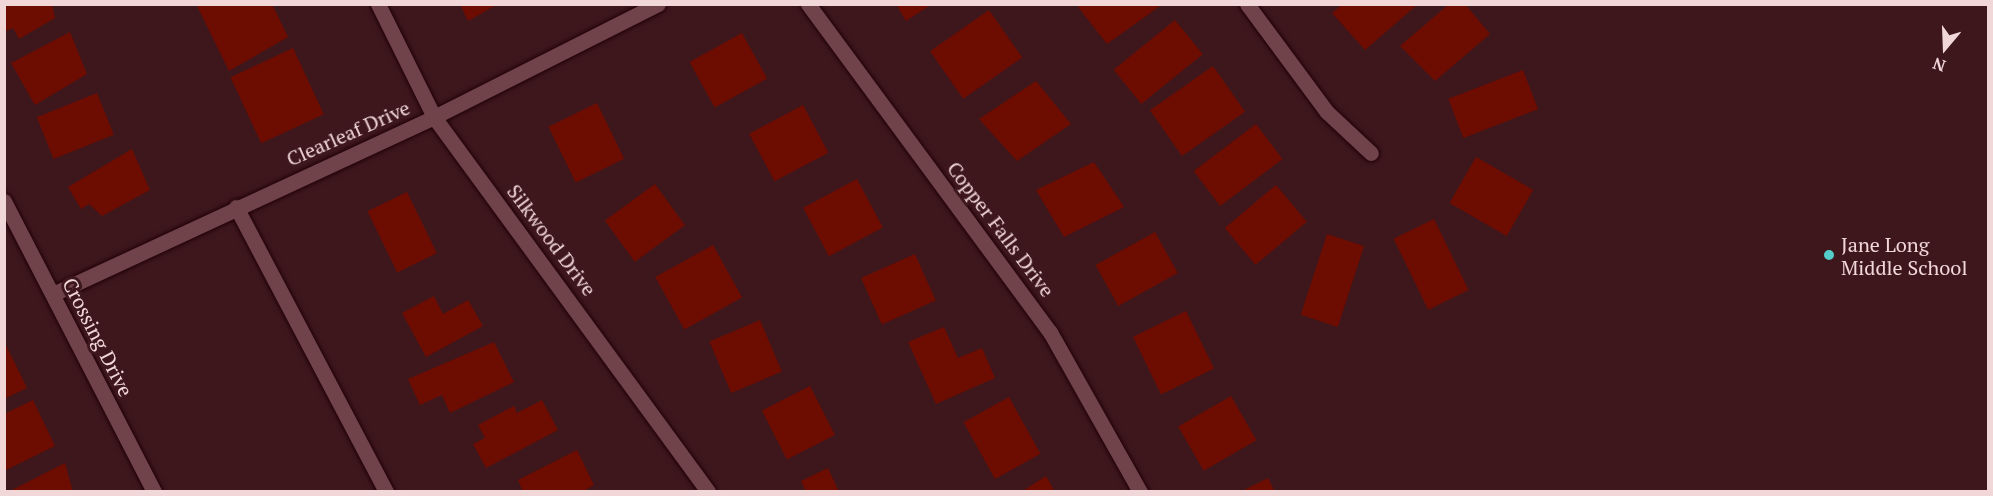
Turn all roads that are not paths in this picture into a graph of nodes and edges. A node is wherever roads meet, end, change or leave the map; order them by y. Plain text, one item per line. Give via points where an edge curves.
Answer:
1 (378, 4) edge
2 (658, 4) edge
3 (808, 4) edge
4 (1247, 4) edge
5 (435, 117) junction
6 (1371, 153) dead end
7 (4, 201) edge
8 (236, 207) junction
9 (52, 294) junction
10 (154, 492) edge
11 (386, 492) edge
12 (708, 492) edge
13 (1140, 492) edge

1 - 5 street, Silkwood Drive
2 - 5 street, Clearleaf Drive
3 - 13 street, Copper Falls Drive via 1050,332
4 - 6 street via 1327,112
5 - 8 street, Clearleaf Drive
5 - 12 street, Silkwood Drive
7 - 9 street, Crossing Drive
8 - 9 street, Clearleaf Drive
8 - 11 street
9 - 10 street, Crossing Drive

